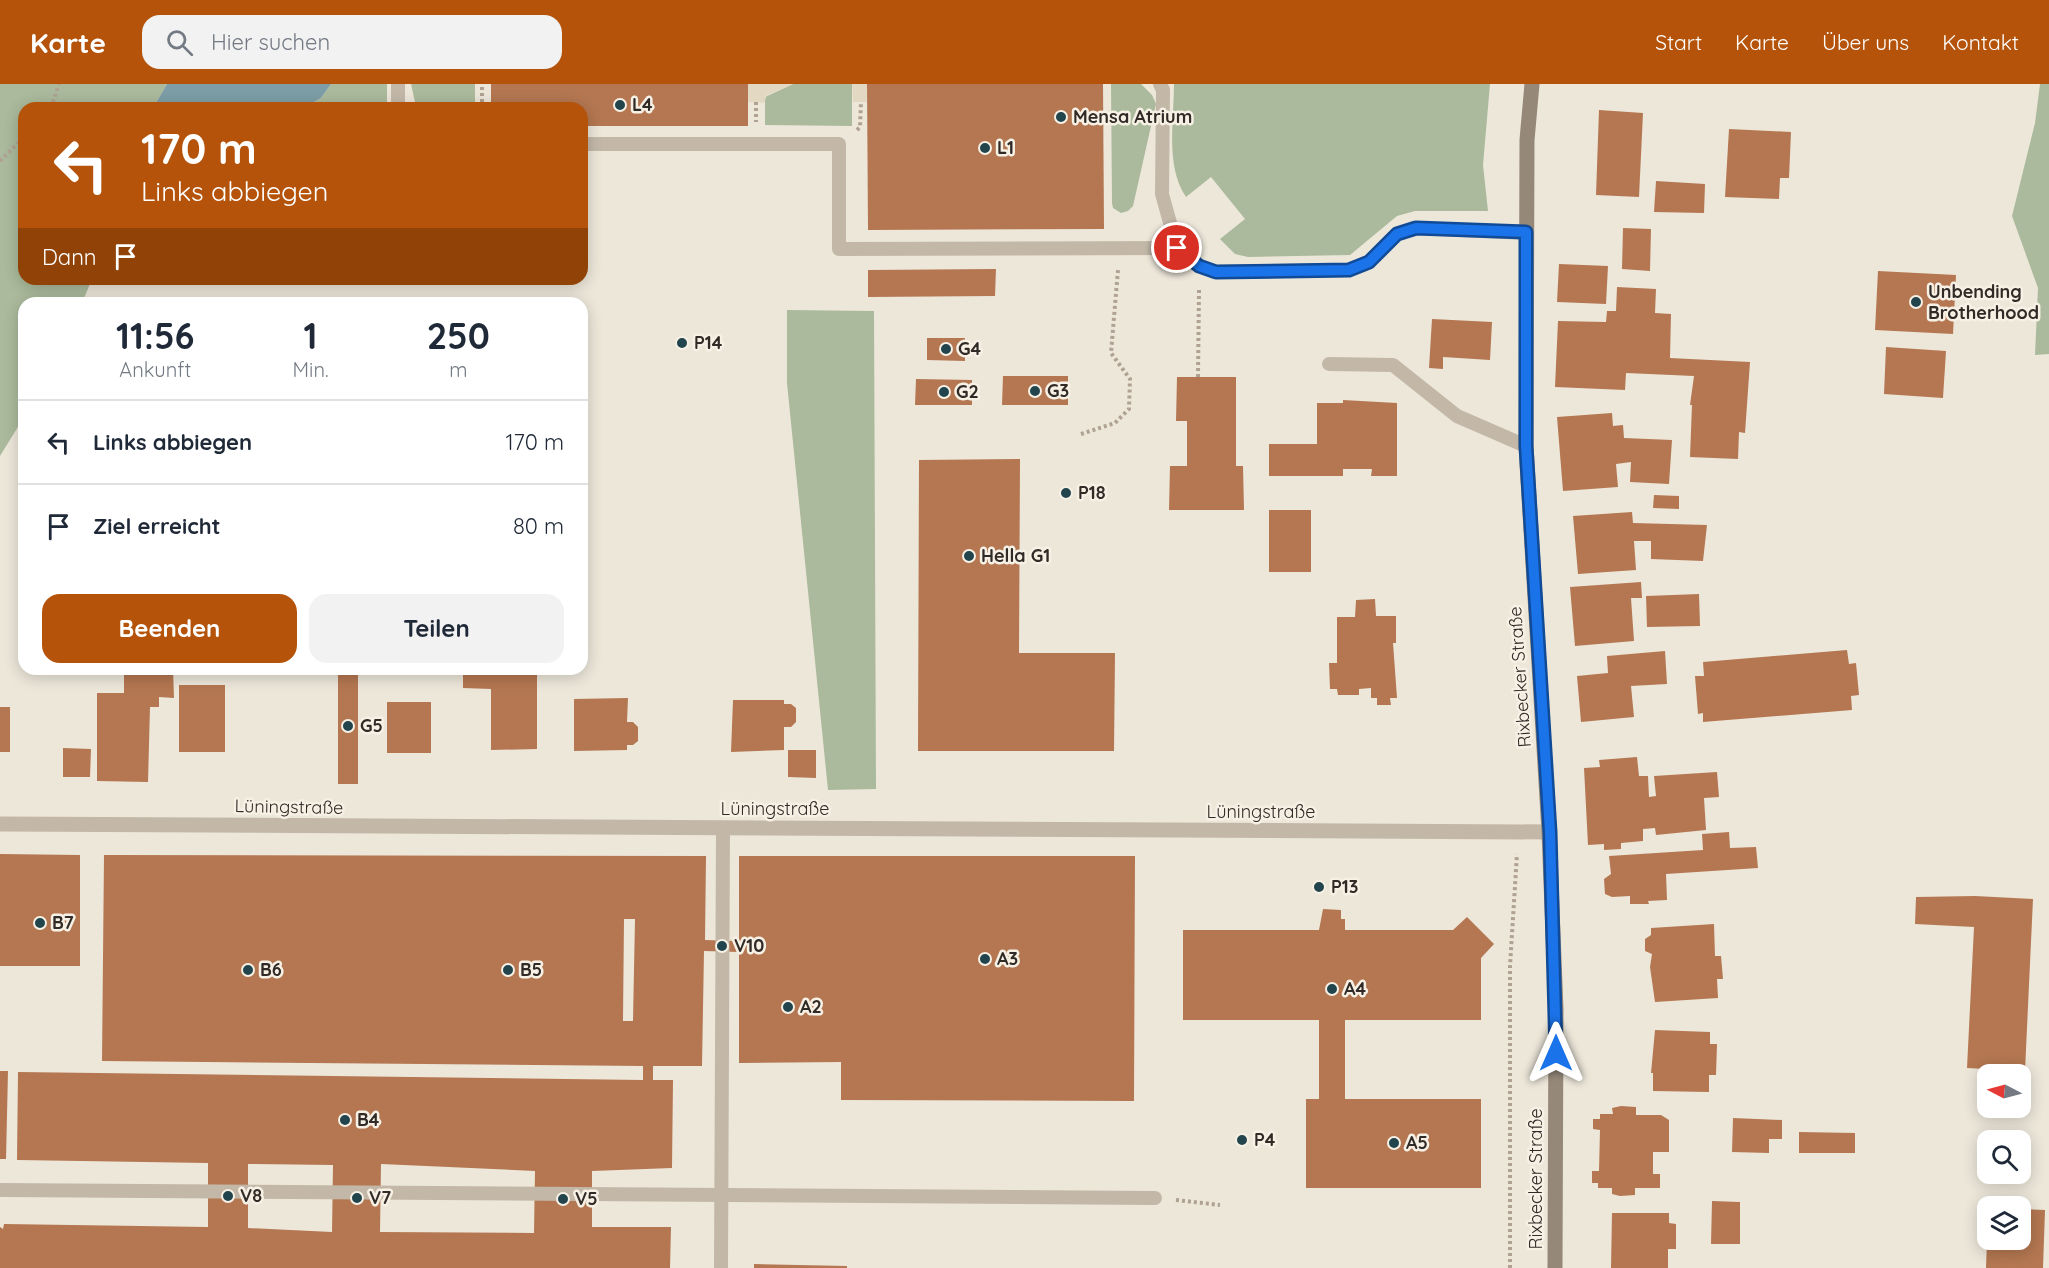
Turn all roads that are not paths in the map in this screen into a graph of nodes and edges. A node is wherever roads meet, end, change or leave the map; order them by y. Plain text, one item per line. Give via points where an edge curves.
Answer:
1 (398, 84) edge
2 (1160, 84) edge
3 (1532, 84) edge
4 (398, 102) edge
5 (588, 144) edge
6 (1526, 232) junction
7 (1177, 248) junction
8 (1329, 364) dead end
9 (1526, 446) junction
10 (0, 824) edge
11 (723, 828) junction
12 (1550, 832) junction
13 (0, 1190) edge
14 (722, 1196) junction
15 (1155, 1198) dead end
16 (721, 1268) edge
17 (1555, 1268) edge

1 - 4 lane
2 - 7 lane via 1162,194
3 - 6 street, Rixbecker Straße
5 - 7 lane via 839,144 839,249
6 - 7 lane via 1416,228 1397,234 1369,262 1349,270 1216,272 1199,266
6 - 9 street, Rixbecker Straße
8 - 9 lane via 1393,365 1457,416
9 - 12 street, Rixbecker Straße
10 - 11 street, Lüningstraße
11 - 12 street, Lüningstraße
11 - 14 lane
12 - 17 street, Rixbecker Straße via 1556,1009
13 - 14 lane
14 - 15 lane
14 - 16 lane

